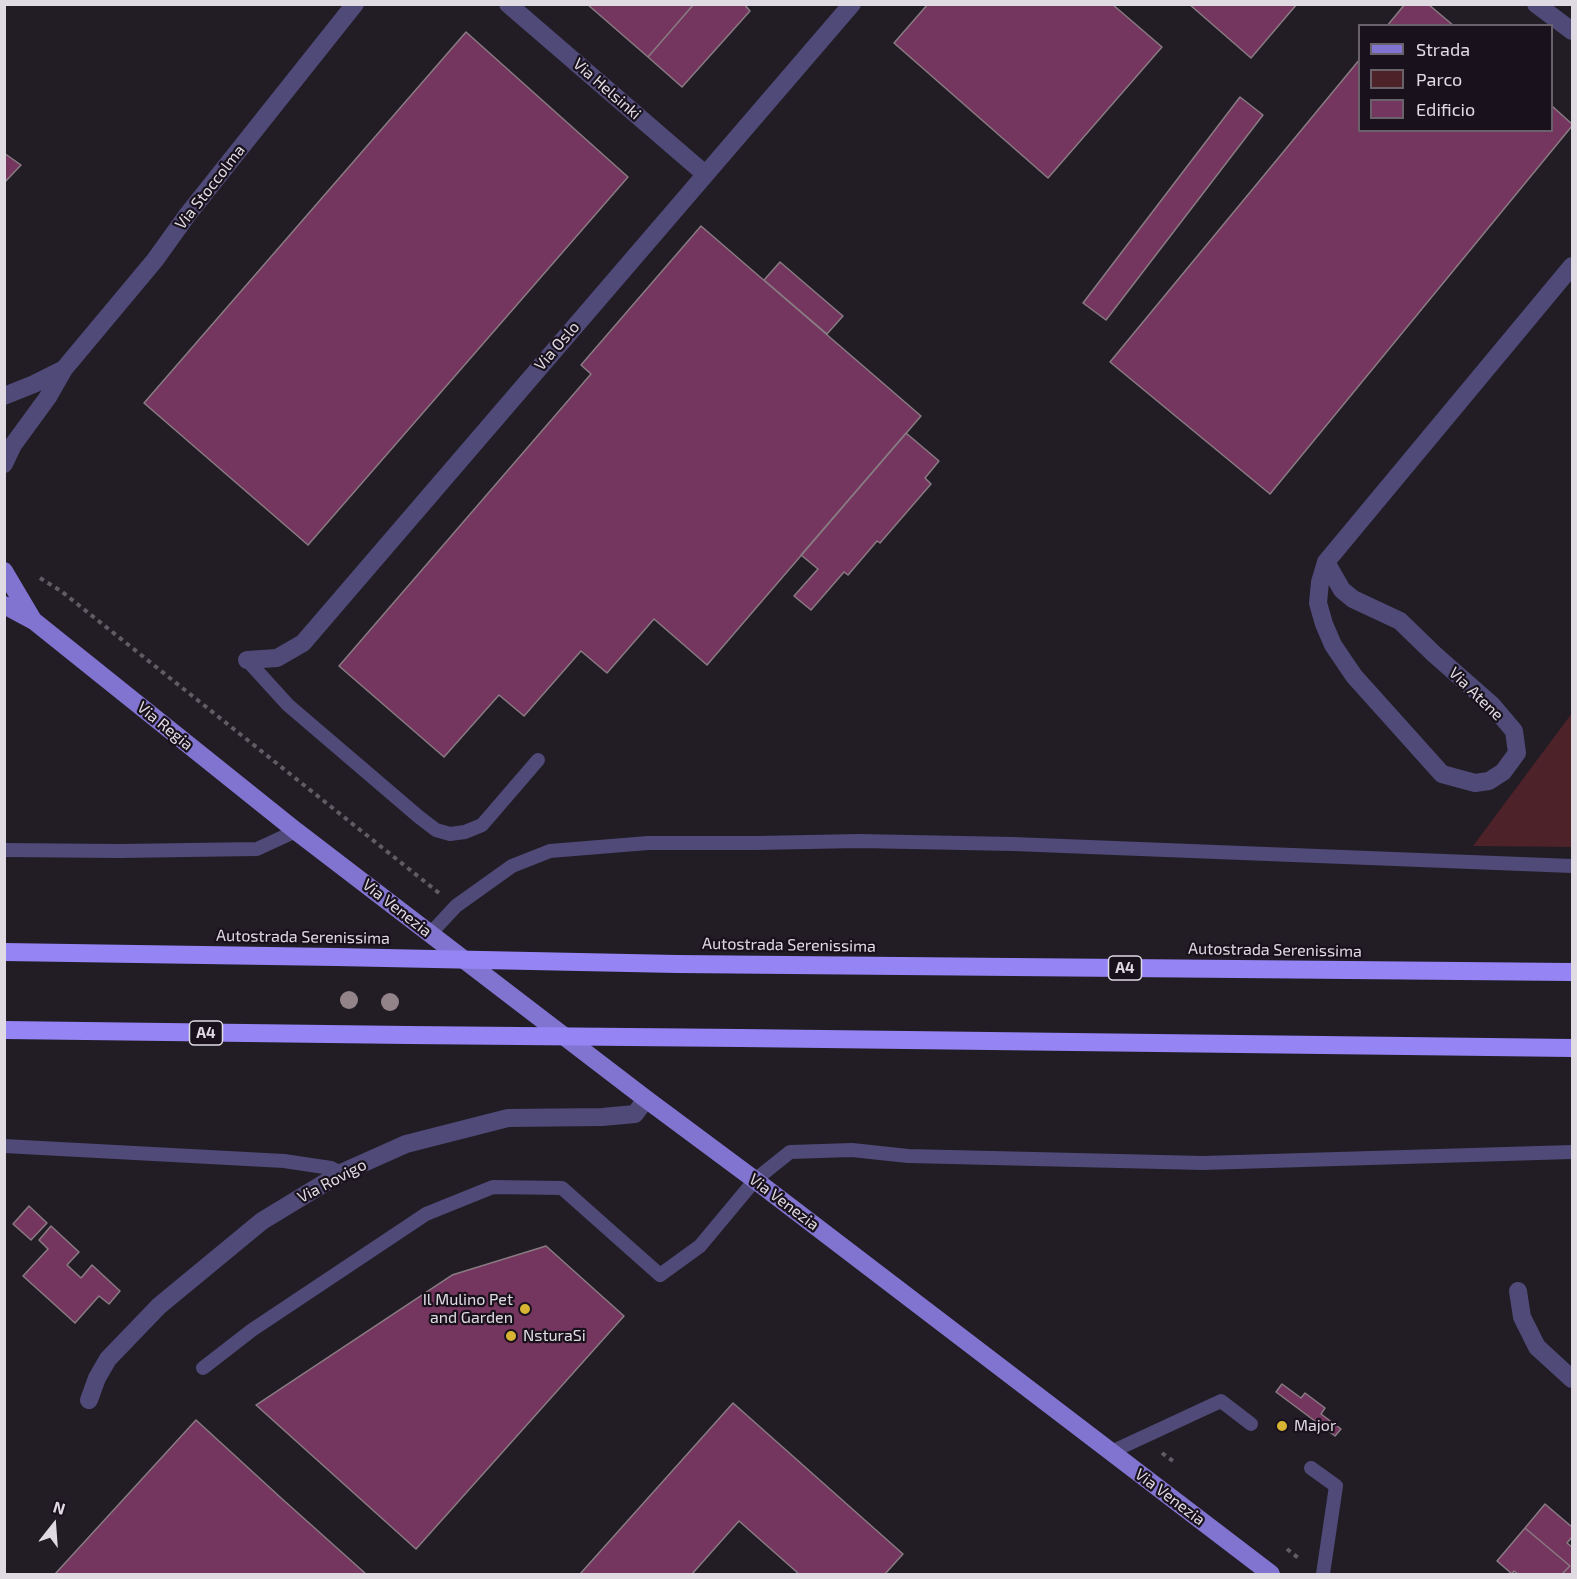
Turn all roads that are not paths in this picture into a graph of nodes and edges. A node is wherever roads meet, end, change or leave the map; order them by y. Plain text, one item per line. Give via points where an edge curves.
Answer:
1 (355, 4) edge
2 (508, 4) edge
3 (852, 4) edge
4 (1536, 4) edge
5 (1572, 31) edge
6 (705, 174) junction
7 (1572, 267) edge
8 (64, 369) junction
9 (4, 396) edge
10 (4, 464) edge
11 (1326, 562) junction
12 (4, 571) edge
13 (4, 605) edge
14 (34, 621) junction
15 (247, 660) joint
16 (538, 760) dead end
17 (296, 831) junction
18 (4, 849) edge
19 (1572, 866) edge
20 (430, 934) junction
21 (4, 952) edge
22 (1572, 972) edge
23 (4, 1030) edge
24 (1572, 1048) edge
25 (646, 1099) junction
26 (4, 1146) edge
27 (1572, 1152) edge
28 (341, 1173) junction
29 (755, 1180) junction
30 (1518, 1291) dead end
31 (203, 1368) dead end
32 (1572, 1379) edge
33 (89, 1400) dead end
34 (1251, 1424) dead end
35 (1111, 1452) junction
36 (1311, 1468) dead end
37 (1271, 1575) edge
38 (1323, 1575) edge

1 - 8 street, Via Stoccolma via 155,260
2 - 6 street, Via Helsinki
3 - 6 street, Via Oslo
4 - 5 street
6 - 15 street, Via Oslo via 303,643 277,658
7 - 11 street, Via Atene
8 - 9 street, Via Stoccolma
8 - 10 street, Via Stoccolma
11 - 11 street, Via Atene via 1318,603 1333,645 1354,676 1442,774 1475,783 1489,781 1503,772 1517,753 1514,731 1492,705 1400,621 1342,590
12 - 14 main road, Via Regia
13 - 14 main road, Via Regia
14 - 17 main road, Via Regia
15 - 16 lane via 296,713 436,830 450,834 482,825
17 - 18 lane via 257,849
17 - 20 main road, Via Venezia
19 - 20 lane via 1013,844 648,843 550,851 512,866 456,906
20 - 25 main road, Via Venezia
21 - 22 highway, Autostrada Serenissima / A4, bridge via 677,964
23 - 24 highway, A4, bridge
25 - 28 street, Via Rovigo via 635,1114 507,1118 406,1144
25 - 29 main road, Via Venezia
26 - 28 lane via 284,1161
27 - 29 lane via 1203,1163 908,1156 852,1150 790,1152
28 - 33 street, Via Rovigo via 262,1221 159,1306 108,1359
29 - 31 lane via 700,1246 660,1275 562,1188 493,1187 426,1214 252,1330
29 - 35 main road, Via Venezia
30 - 32 street via 1522,1317 1537,1347
34 - 35 lane via 1221,1401
35 - 37 main road, Via Venezia
36 - 38 lane via 1336,1486

